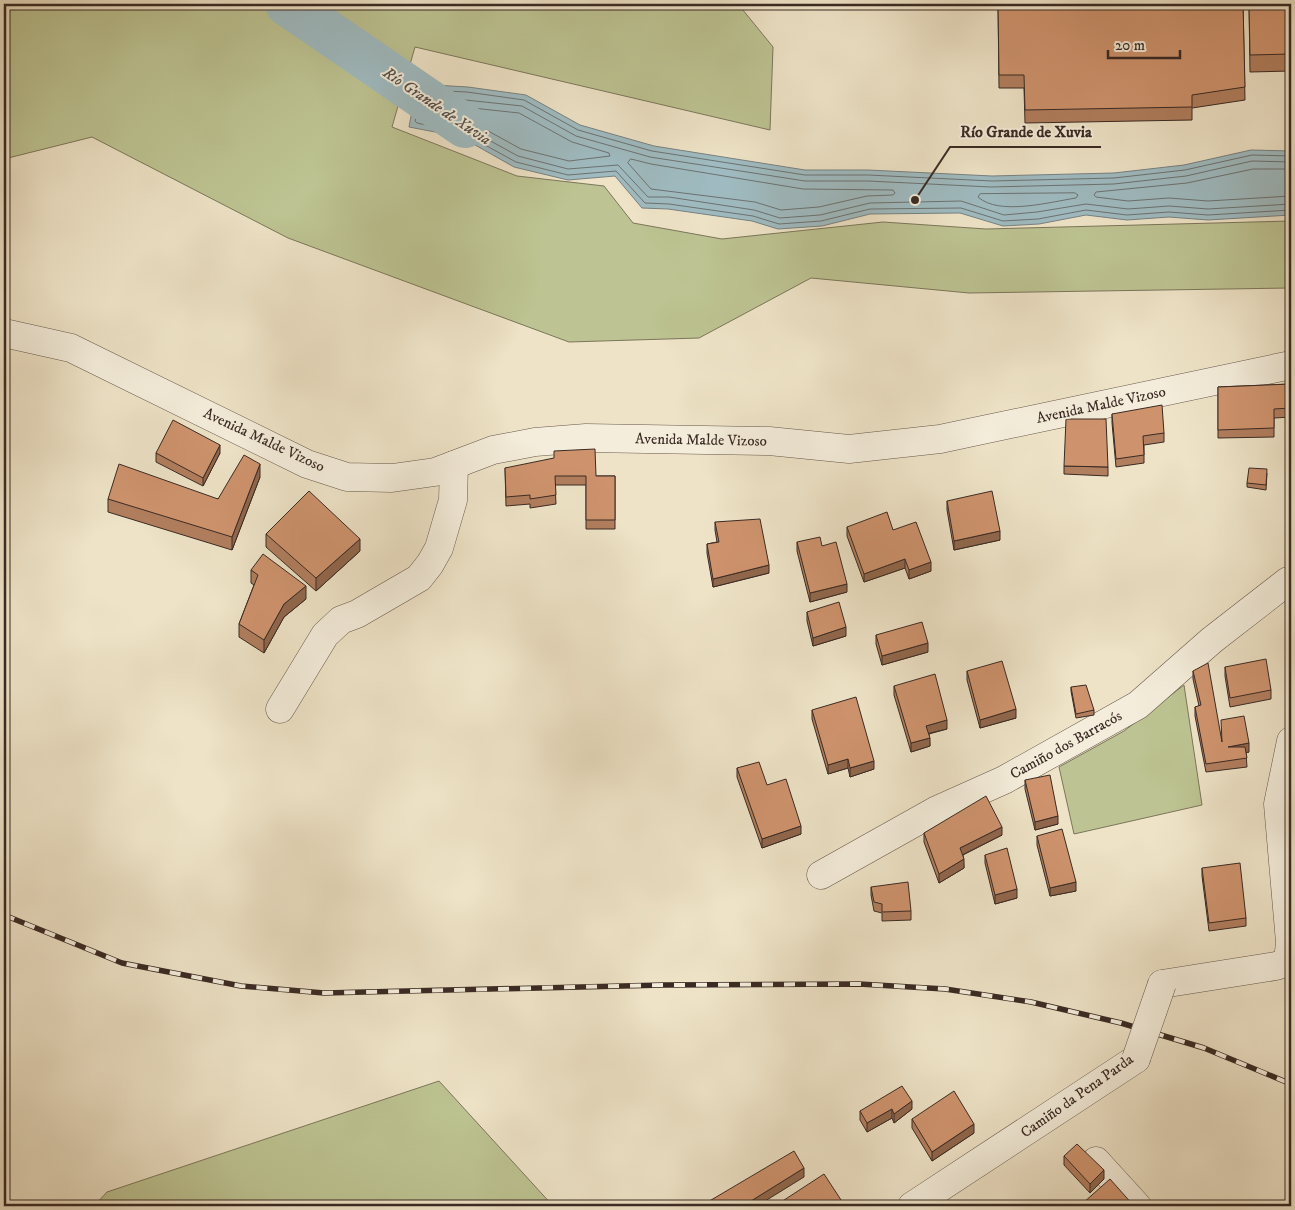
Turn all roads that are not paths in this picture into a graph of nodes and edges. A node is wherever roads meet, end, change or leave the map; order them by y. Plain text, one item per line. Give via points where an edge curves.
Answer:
1 (4, 333) edge
2 (1291, 364) edge
3 (454, 464) junction
4 (1290, 584) edge
5 (280, 709) dead end
6 (1291, 741) edge
7 (821, 875) dead end
8 (1096, 1161) edge
9 (912, 1206) edge
10 (1137, 1206) edge

1 - 3 street, Avenida Malde Vizoso via 71,348 307,464 347,477 392,478 435,472
2 - 3 street, Avenida Malde Vizoso via 940,439 849,449 769,441 586,438 534,442 493,450
3 - 5 street via 453,500 430,564 419,578 341,620 325,635
4 - 7 street, Camiño dos Barracós via 1212,640 1138,705 1004,780 937,810
6 - 9 street, Camiño da Pena Parda, bridge via 1278,804 1290,942 1288,962 1162,984 1136,1059
8 - 10 street

